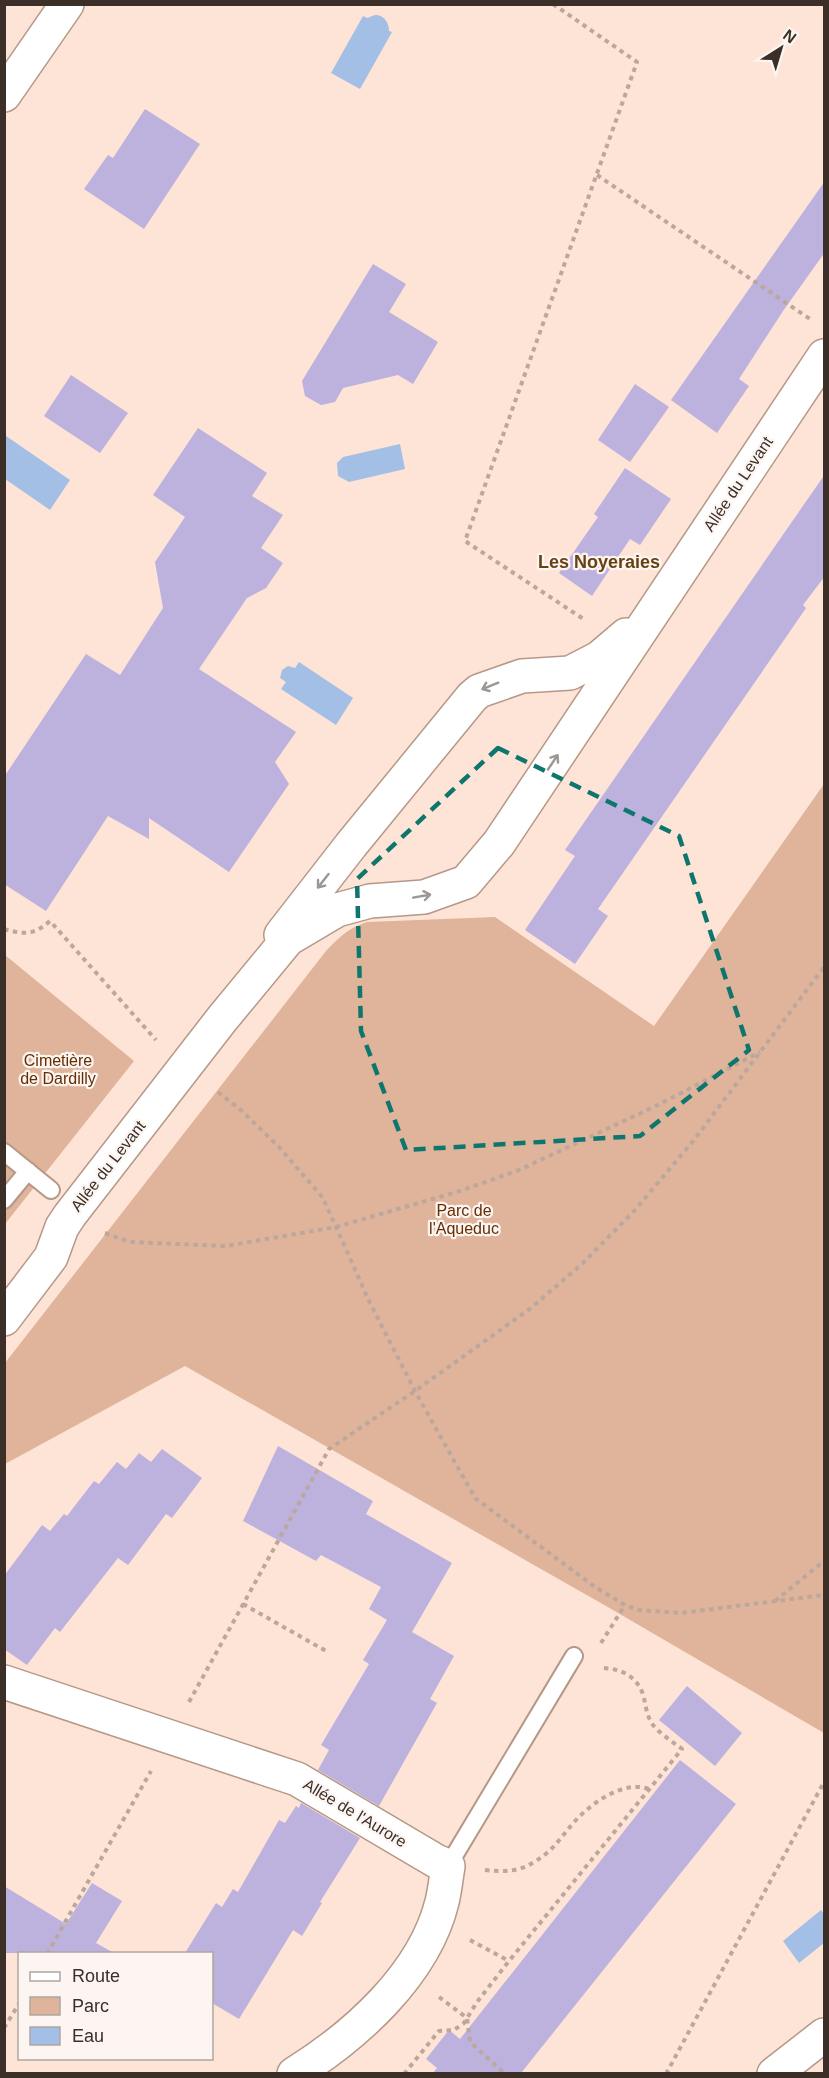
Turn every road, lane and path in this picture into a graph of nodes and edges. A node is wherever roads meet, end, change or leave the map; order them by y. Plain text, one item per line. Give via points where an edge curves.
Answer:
1 (67, 4) edge
2 (553, 4) edge
3 (4, 94) edge
4 (597, 175) junction
5 (802, 313) dead end
6 (825, 356) edge
7 (652, 612) junction
8 (592, 624) dead end
9 (540, 673) junction
10 (572, 732) junction
11 (351, 845) junction
12 (370, 901) junction
13 (4, 929) edge
14 (825, 967) edge
15 (222, 1019) junction
16 (159, 1042) dead end
17 (763, 1050) junction
18 (218, 1092) dead end
19 (4, 1152) edge
20 (28, 1171) junction
21 (51, 1190) dead end
22 (4, 1200) edge
23 (336, 1227) junction
24 (104, 1233) dead end
25 (4, 1319) edge
26 (415, 1391) junction
27 (825, 1562) edge
28 (825, 1595) edge
29 (775, 1601) junction
30 (243, 1604) junction
31 (625, 1605) junction
32 (326, 1651) dead end
33 (574, 1656) junction
34 (4, 1682) edge
35 (169, 1738) junction
36 (825, 1782) edge
37 (649, 1789) junction
38 (448, 1866) junction
39 (465, 1937) dead end
40 (48, 1952) edge
41 (509, 1961) junction
42 (432, 1991) dead end
43 (18, 2005) edge
44 (467, 2018) junction
45 (4, 2028) edge
46 (825, 2035) edge
47 (294, 2073) edge
48 (404, 2073) edge
49 (505, 2073) edge
50 (666, 2073) edge
51 (774, 2073) edge

1 - 3 street
2 - 4 path via 637,62
4 - 5 path
4 - 8 path via 465,541
6 - 7 street, Allée du Levant
7 - 9 street, Allée du Levant via 599,658 570,673
7 - 10 street, Allée du Levant
9 - 10 street via 561,697
9 -> 11 street, Allée du Levant via 508,679 471,697
12 -> 10 street, Allée du Levant via 424,897 466,882 499,843
11 - 12 street via 349,861 353,873
11 -> 15 street, Allée du Levant
12 - 15 street, Allée du Levant via 337,910 288,939
13 - 16 path via 20,934 38,931 50,921
14 - 17 path
15 - 25 street, Allée du Levant via 70,1215 51,1257
17 - 23 path via 658,1105 519,1170
17 - 26 path via 636,1210 583,1263 531,1308
18 - 23 path via 302,1172 322,1198
19 - 20 lane
20 - 21 lane
20 - 22 lane
23 - 24 path via 226,1246 130,1242
23 - 26 path
26 - 30 path via 329,1449
26 - 31 path via 475,1498
27 - 29 path
28 - 29 path
29 - 31 path via 681,1613 638,1610
30 - 32 path
30 - 35 path
31 - 33 path via 594,1653
33 - 37 path via 594,1668 625,1672 636,1681 653,1725 682,1749
33 - 38 lane
34 - 35 street, Allée de l'Aurore
35 - 38 street, Allée de l'Aurore via 297,1779
35 - 40 path
36 - 50 path
37 - 38 path via 642,1786 612,1793 576,1820 551,1850 517,1870
37 - 41 path
38 - 47 street via 435,1923 401,1981 366,2020
39 - 41 path
41 - 44 path
42 - 44 path
43 - 45 path
44 - 48 path via 454,2030 440,2031
44 - 49 path via 470,2042
46 - 51 street

